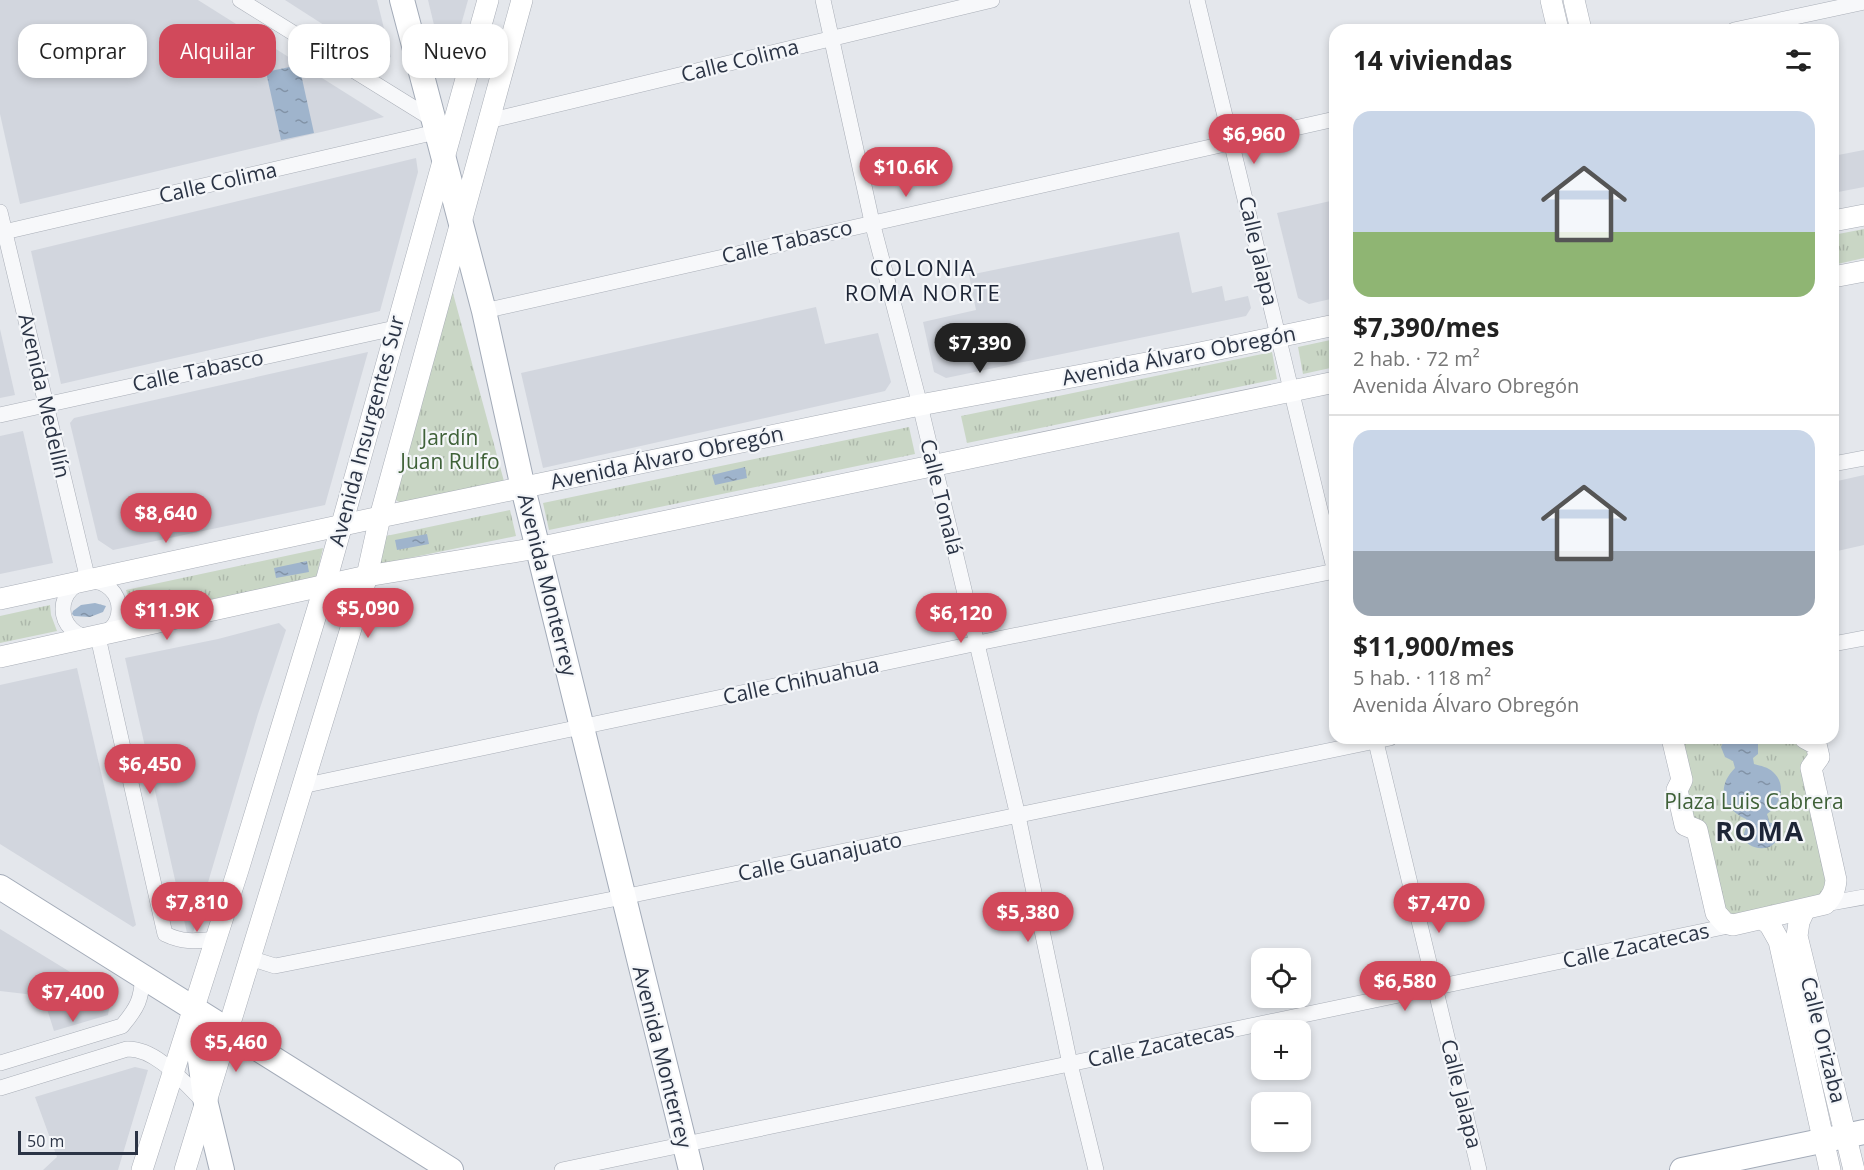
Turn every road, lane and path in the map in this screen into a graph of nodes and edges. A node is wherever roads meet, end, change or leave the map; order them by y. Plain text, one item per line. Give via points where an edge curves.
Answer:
1 (240, 0) edge
2 (402, 0) edge
3 (488, 0) edge
4 (522, 0) edge
5 (823, 0) edge
6 (992, 0) edge
7 (1197, 0) edge
8 (1551, 0) edge
9 (1574, 0) edge
10 (1864, 2) edge
11 (1557, 24) edge
12 (1580, 24) edge
13 (1762, 24) edge
14 (832, 39) junction
15 (1329, 120) edge
16 (488, 122) junction
17 (434, 125) junction
18 (1232, 143) junction
19 (443, 160) junction
20 (0, 212) edge
21 (1864, 215) edge
22 (1839, 220) edge
23 (460, 221) junction
24 (872, 222) junction
25 (2, 232) edge
26 (1864, 271) edge
27 (1839, 276) edge
28 (484, 310) junction
29 (1329, 326) edge
30 (395, 328) junction
31 (1278, 337) junction
32 (1329, 383) edge
33 (1292, 391) junction
34 (46, 405) junction
35 (920, 405) junction
36 (0, 415) edge
37 (1864, 458) edge
38 (933, 464) junction
39 (1839, 464) edge
40 (523, 488) junction
41 (380, 517) junction
42 (340, 526) junction
43 (1329, 546) edge
44 (537, 548) junction
45 (1329, 572) edge
46 (367, 576) junction
47 (88, 580) junction
48 (325, 585) junction
49 (0, 599) edge
50 (98, 637) junction
51 (1864, 638) edge
52 (1839, 643) edge
53 (978, 644) junction
54 (0, 657) edge
55 (582, 726) junction
56 (1356, 744) edge
57 (1381, 744) edge
58 (1673, 744) edge
59 (1816, 744) edge
60 (303, 786) junction
61 (1018, 816) junction
62 (0, 886) edge
63 (623, 897) junction
64 (1864, 897) edge
65 (1824, 904) junction
66 (1804, 910) junction
67 (1762, 919) junction
68 (1733, 926) junction
69 (216, 939) junction
70 (250, 958) junction
71 (143, 976) junction
72 (1435, 989) junction
73 (193, 1009) junction
74 (228, 1030) junction
75 (0, 1063) edge
76 (1070, 1064) junction
77 (173, 1073) junction
78 (0, 1088) edge
79 (206, 1104) junction
80 (1855, 1134) edge
81 (1823, 1141) junction
82 (684, 1145) junction
83 (142, 1170) edge
84 (185, 1170) edge
85 (222, 1170) edge
86 (450, 1170) edge
87 (562, 1170) edge
88 (691, 1170) edge
89 (1096, 1170) edge
90 (1479, 1170) edge
91 (1682, 1170) edge
92 (1830, 1170) edge
93 (1854, 1170) edge

1 - 17 street
2 - 17 main road, Avenida Monterrey
3 - 19 main road, Avenida Insurgentes Sur
4 - 16 main road, Avenida Insurgentes Sur
5 - 14 street, Calle Tonalá
6 - 14 street, Calle Colima
7 - 18 street, Calle Jalapa
8 - 11 main road
9 - 12 main road
10 - 13 street
14 - 16 street, Calle Colima
14 - 24 street, Calle Tonalá
15 - 18 street, Calle Tabasco
16 - 23 main road, Avenida Insurgentes Sur
17 - 19 main road, Avenida Monterrey
17 - 25 street, Calle Colima
18 - 24 street, Calle Tabasco
18 - 31 street, Calle Jalapa
19 - 23 main road, Avenida Monterrey
19 - 30 main road, Avenida Insurgentes Sur
20 - 25 street, Avenida Medellín
21 - 22 main road
23 - 28 main road, Avenida Monterrey
23 - 41 main road, Avenida Insurgentes Sur
24 - 28 street, Calle Tabasco
24 - 35 street, Calle Tonalá
25 - 34 street, Avenida Medellín
26 - 27 main road
28 - 40 main road, Avenida Monterrey
29 - 31 main road, Avenida Álvaro Obregón
30 - 34 street, Calle Tabasco
30 - 42 main road, Avenida Insurgentes Sur
31 - 33 street, Calle Jalapa
31 - 35 main road, Avenida Álvaro Obregón
32 - 33 main road
33 - 38 main road
33 - 43 street, Calle Jalapa
34 - 36 street, Calle Tabasco
34 - 47 street, Avenida Medellín
35 - 38 street, Calle Tonalá
35 - 40 main road, Avenida Álvaro Obregón
37 - 39 street
38 - 44 main road
38 - 53 street, Calle Tonalá
40 - 41 main road, Avenida Álvaro Obregón
40 - 44 main road, Avenida Monterrey
41 - 42 main road, Avenida Álvaro Obregón
41 - 46 main road, Avenida Insurgentes Sur
42 - 47 main road, Avenida Álvaro Obregón
42 - 48 main road, Avenida Insurgentes Sur
44 - 46 main road
44 - 55 main road, Avenida Monterrey
45 - 53 street, Calle Chihuahua
46 - 48 main road
46 - 60 main road, Avenida Insurgentes Sur
47 - 49 main road, Avenida Álvaro Obregón
47 - 50 street via 110,588 119,608 116,623
47 - 50 street via 72,587 62,609 73,632
48 - 50 main road
48 - 69 main road, Avenida Insurgentes Sur
50 - 54 main road
50 - 69 street via 165,934 187,942
51 - 52 street
53 - 55 street, Calle Chihuahua
53 - 61 street, Calle Tonalá
55 - 60 street, Calle Chihuahua
55 - 63 main road, Avenida Monterrey
56 - 61 street, Calle Guanajuato
57 - 72 street, Calle Jalapa
58 - 68 main road via 1682,780 1677,790 1685,825 1696,830 1716,913
59 - 65 main road via 1819,757 1811,768 1836,880 1832,897
60 - 70 main road, Avenida Insurgentes Sur
61 - 63 street, Calle Guanajuato
61 - 76 street, Calle Tonalá
62 - 71 main road
63 - 70 street, Calle Guanajuato via 275,966
63 - 82 main road, Avenida Monterrey
64 - 65 street, Calle Zacatecas
65 - 66 main road, Calle Zacatecas
66 - 67 main road, Calle Zacatecas
66 - 80 main road, Calle Orizaba via 1797,936
67 - 68 main road, Calle Zacatecas
67 - 81 main road, Calle Orizaba via 1779,941
68 - 72 street, Calle Zacatecas
69 - 73 main road, Avenida Insurgentes Sur
70 - 74 main road, Avenida Insurgentes Sur
71 - 73 main road
71 - 75 street via 141,999 122,1026
72 - 76 street, Calle Zacatecas
72 - 90 street, Calle Jalapa
73 - 74 main road
73 - 77 main road, Avenida Insurgentes Sur
73 - 79 main road
74 - 79 main road, Avenida Insurgentes Sur
74 - 86 main road
76 - 82 street, Calle Zacatecas
76 - 89 street, Calle Tonalá
77 - 78 street via 149,1053 127,1049
77 - 79 street
77 - 83 main road, Avenida Insurgentes Sur
79 - 84 main road, Avenida Insurgentes Sur
79 - 85 main road
80 - 81 main road
80 - 93 main road, Calle Orizaba
81 - 91 main road
81 - 92 main road, Calle Orizaba
82 - 87 street, Calle Zacatecas
82 - 88 main road, Avenida Monterrey

